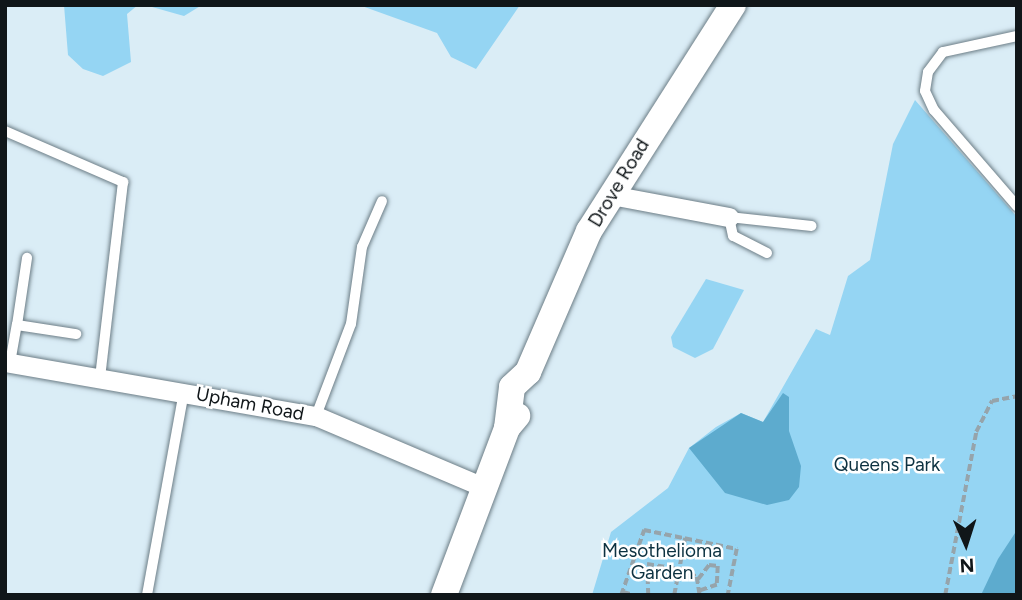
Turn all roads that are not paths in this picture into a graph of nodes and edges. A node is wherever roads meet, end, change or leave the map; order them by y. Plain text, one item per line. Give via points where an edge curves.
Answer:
1 (733, 5) edge
2 (1017, 36) edge
3 (5, 131) edge
4 (611, 195) junction
5 (382, 201) dead end
6 (1017, 206) edge
7 (729, 217) junction
8 (812, 226) dead end
9 (767, 253) dead end
10 (27, 258) dead end
11 (17, 325) junction
12 (76, 334) dead end
13 (8, 363) edge
14 (100, 378) junction
15 (184, 391) junction
16 (316, 416) junction
17 (483, 486) junction
18 (147, 595) edge
19 (444, 595) edge

1 - 4 main road, Drove Road
2 - 6 lane via 943,52 925,91 942,121
3 - 14 lane via 124,182
4 - 7 street
4 - 17 main road, Drove Road via 528,372 529,393 507,428
5 - 16 lane via 362,247 351,324
7 - 8 lane
7 - 9 lane via 733,236
10 - 11 lane
11 - 12 lane
11 - 13 lane
13 - 14 street, Upham Road
14 - 15 street, Upham Road
15 - 16 street, Upham Road
15 - 18 lane
16 - 17 street, Upham Road
17 - 19 main road, Drove Road

